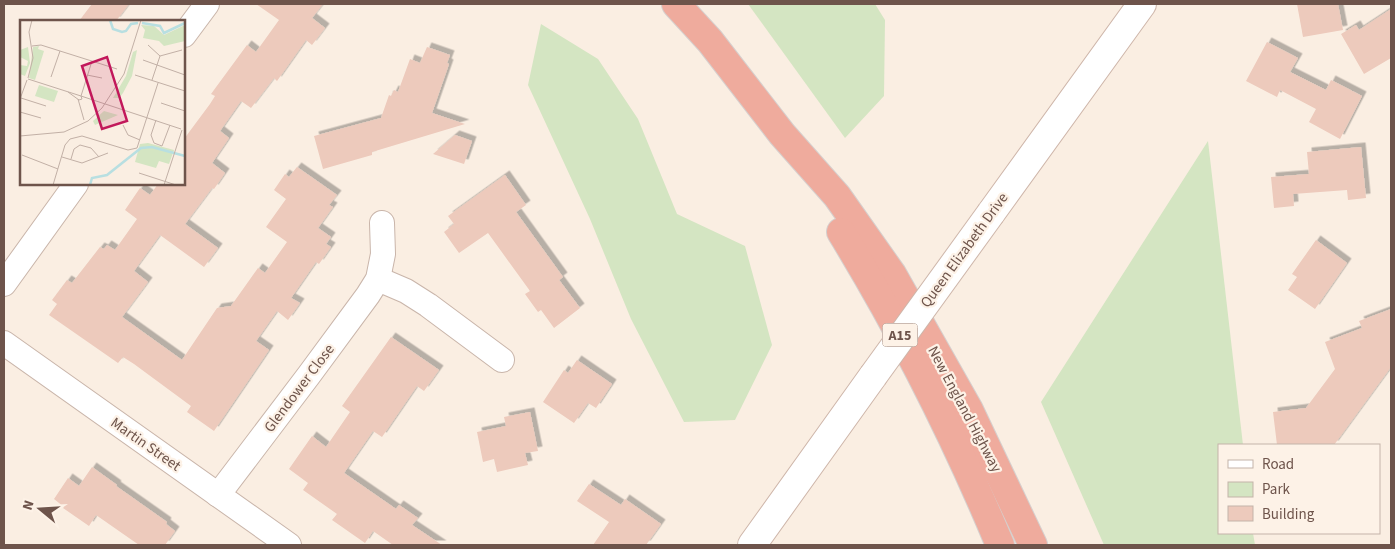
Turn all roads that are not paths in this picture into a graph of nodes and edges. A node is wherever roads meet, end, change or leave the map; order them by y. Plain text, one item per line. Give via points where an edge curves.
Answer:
1 (207, 4) edge
2 (676, 4) edge
3 (1142, 4) edge
4 (185, 35) edge
5 (782, 134) junction
6 (75, 185) edge
7 (382, 223) dead end
8 (378, 279) junction
9 (4, 284) edge
10 (4, 343) edge
11 (502, 360) dead end
12 (218, 495) junction
13 (289, 545) edge
14 (752, 545) edge
15 (1000, 545) edge
16 (1033, 545) edge

1 - 4 street
2 - 5 highway, New England Highway / A15
3 - 14 street, Queen Elizabeth Drive, bridge
5 - 15 highway, New England Highway / A15 via 867,274 931,392
5 - 16 highway, New England Highway / A15 via 837,196 892,274 969,410
6 - 9 street
7 - 8 street, Glendower Close via 383,254
8 - 11 street via 428,305
8 - 12 street, Glendower Close
10 - 12 street, Martin Street
12 - 13 street, Martin Street

